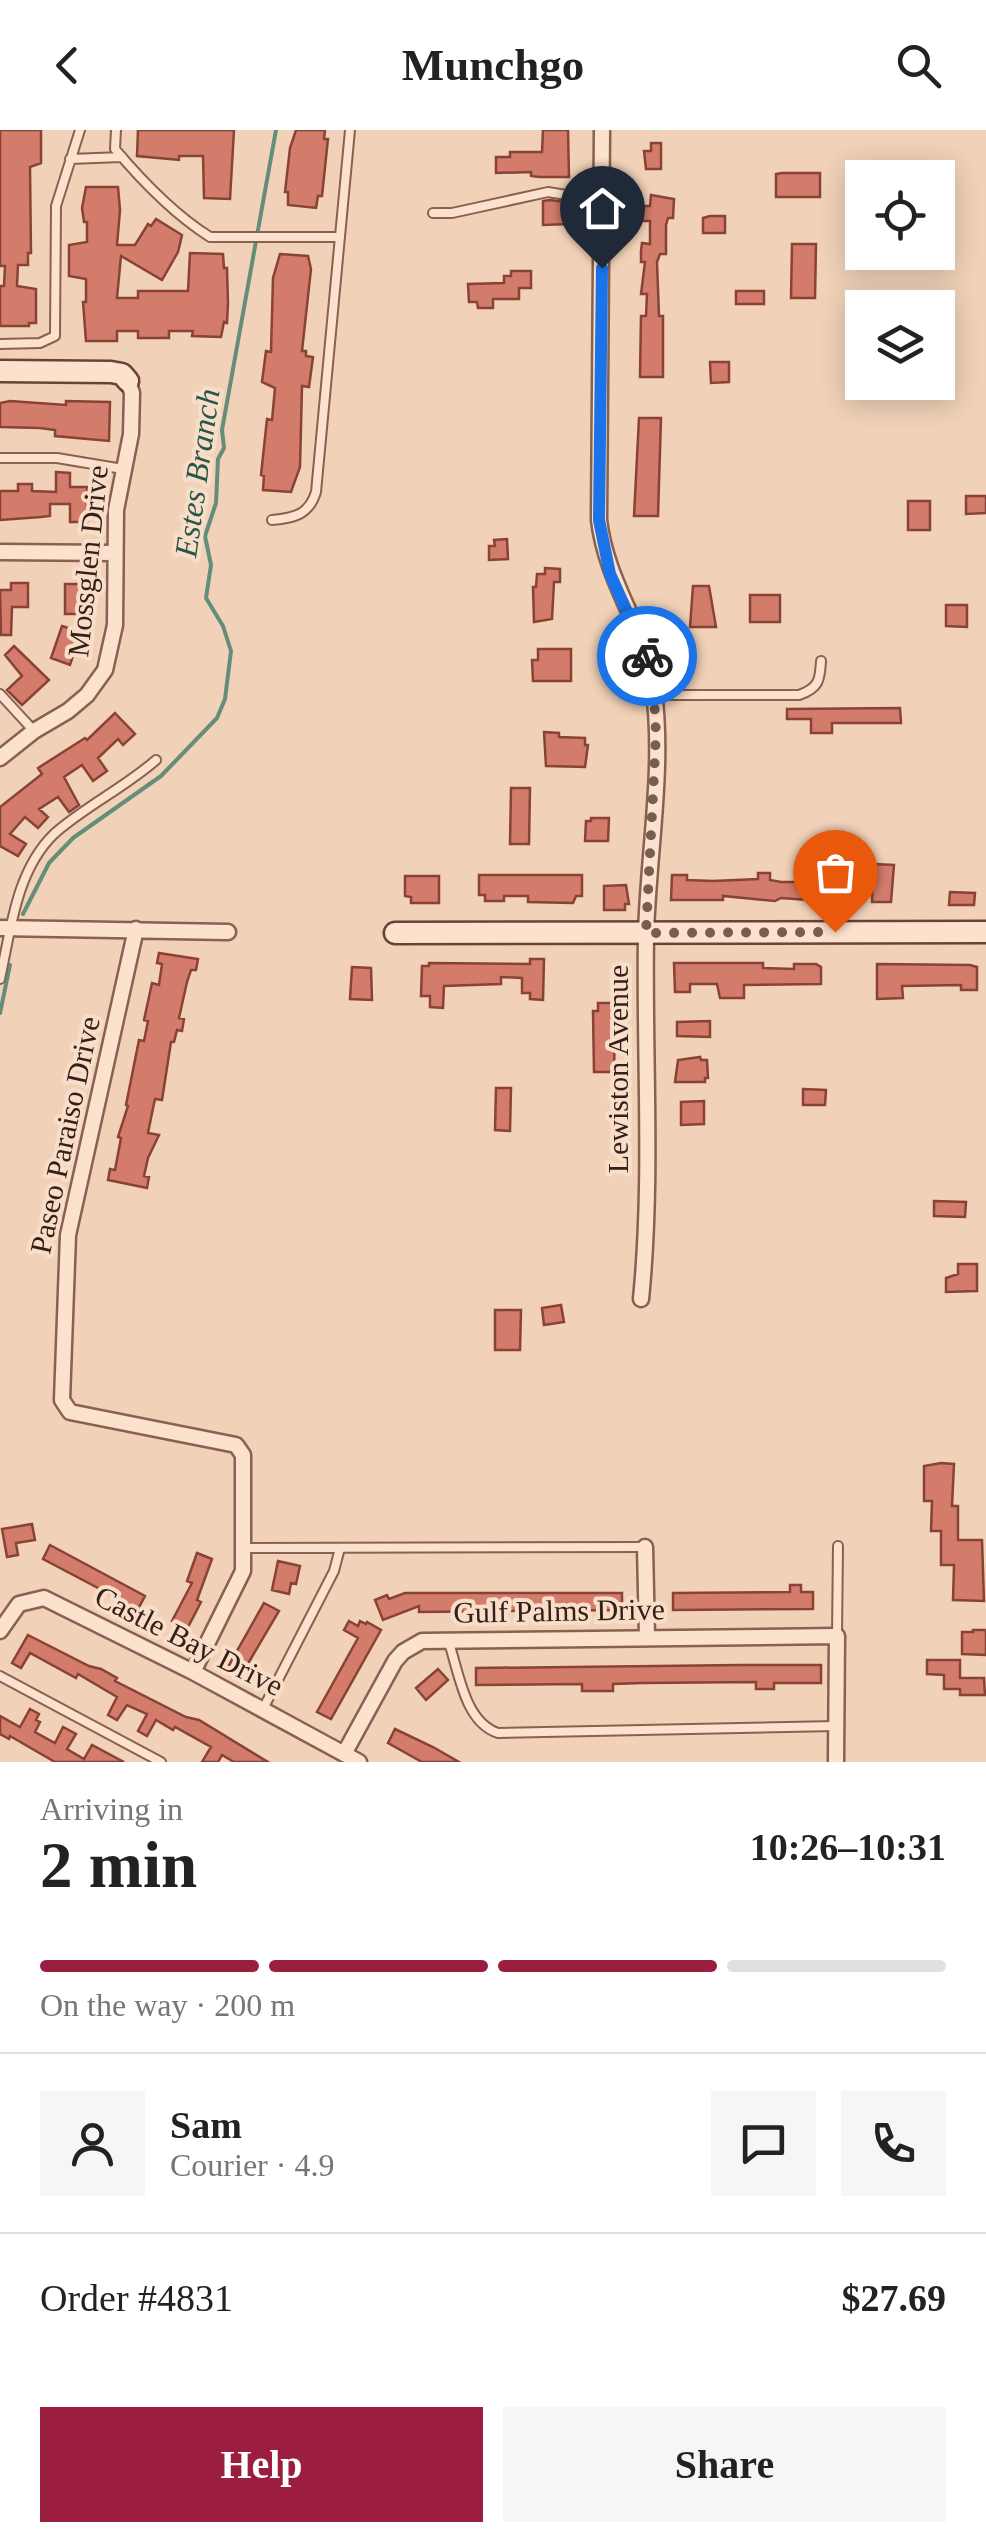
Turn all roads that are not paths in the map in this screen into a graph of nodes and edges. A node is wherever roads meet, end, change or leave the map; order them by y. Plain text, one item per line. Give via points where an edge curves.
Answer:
1 (80, 130) edge
2 (116, 130) edge
3 (350, 130) edge
4 (602, 130) edge
5 (122, 157) junction
6 (70, 159) junction
7 (602, 201) junction
8 (432, 214) dead end
9 (340, 236) junction
10 (0, 344) edge
11 (0, 371) edge
12 (128, 381) joint
13 (0, 458) edge
14 (123, 469) junction
15 (272, 520) dead end
16 (0, 552) edge
17 (114, 553) junction
18 (821, 661) dead end
19 (0, 694) edge
20 (654, 695) junction
21 (34, 731) junction
22 (0, 758) edge
23 (156, 760) dead end
24 (6, 928) edge
25 (136, 930) junction
26 (228, 932) dead end
27 (986, 932) edge
28 (395, 933) dead end
29 (646, 933) junction
30 (0, 979) edge
31 (641, 1299) dead end
32 (838, 1546) dead end
33 (645, 1547) joint
34 (245, 1548) junction
35 (340, 1548) junction
36 (0, 1631) edge
37 (837, 1636) junction
38 (647, 1637) junction
39 (448, 1640) junction
40 (193, 1672) junction
41 (0, 1676) edge
42 (263, 1709) junction
43 (836, 1726) junction
44 (344, 1754) junction
45 (161, 1762) edge
46 (359, 1762) edge
47 (836, 1762) edge

1 - 6 lane
2 - 5 lane via 115,149
3 - 9 lane
4 - 7 street, Lewiston Avenue
5 - 6 lane
5 - 9 lane via 210,236
6 - 10 lane via 55,215 55,336
7 - 8 lane via 548,192
7 - 20 street, Lewiston Avenue via 599,520 610,574 644,645
9 - 15 lane via 316,492 306,511
11 - 12 street via 110,372
12 - 14 street, Mossglen Drive via 131,434
13 - 14 lane
14 - 17 street, Mossglen Drive
16 - 17 street
17 - 21 street, Mossglen Drive via 115,625 105,670 87,695
18 - 20 lane via 820,681 800,695
19 - 21 lane
20 - 29 street, Lewiston Avenue
21 - 22 street, Mossglen Drive
23 - 24 lane via 52,836 22,884
24 - 25 street
24 - 30 lane
25 - 26 street
25 - 34 street, Paseo Paraiso Drive via 68,1235 62,1400 70,1412 236,1445 243,1455
27 - 29 street
28 - 29 street
29 - 31 street, Lewiston Avenue
32 - 37 lane
33 - 35 lane
33 - 38 street
34 - 35 lane
34 - 40 street via 238,1587
35 - 42 lane
36 - 40 street, Castle Bay Drive via 20,1604 44,1598
37 - 38 street, Gulf Palms Drive
37 - 43 street
38 - 39 street, Gulf Palms Drive
39 - 43 lane via 472,1712 498,1733
39 - 44 street, Gulf Palms Drive via 403,1652
40 - 42 street, Castle Bay Drive
41 - 45 lane
42 - 44 street, Castle Bay Drive
43 - 47 street
44 - 46 street, Castle Bay Drive

